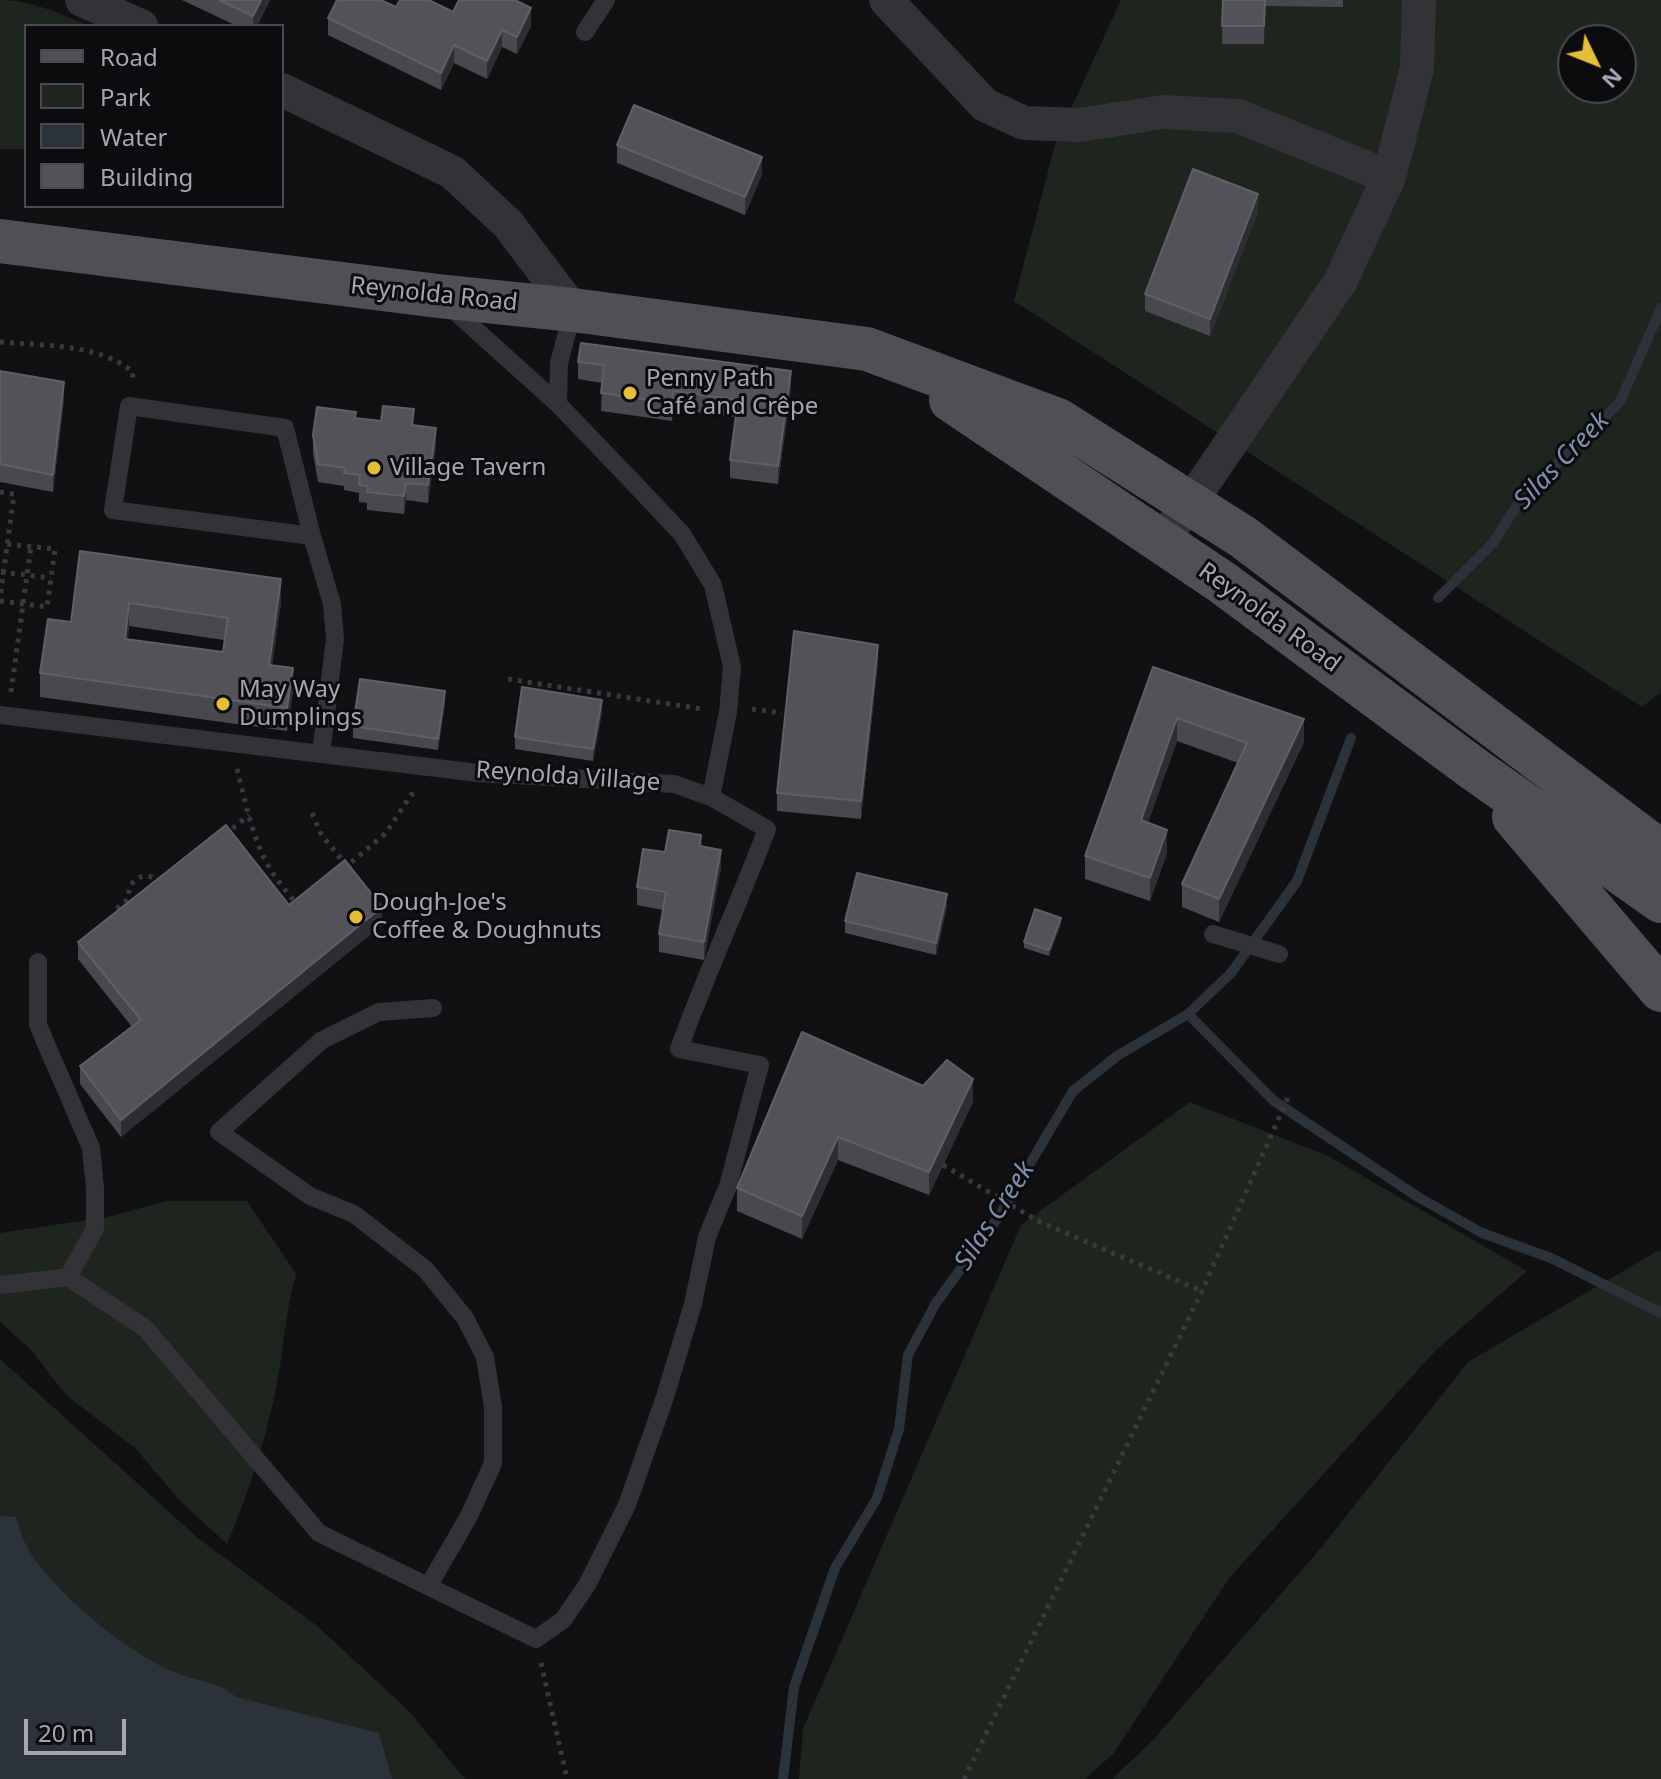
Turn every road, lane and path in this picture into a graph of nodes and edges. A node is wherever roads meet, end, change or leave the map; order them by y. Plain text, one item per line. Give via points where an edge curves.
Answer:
1 (82, 0) edge
2 (606, 0) edge
3 (886, 0) edge
4 (1419, 0) edge
5 (136, 24) edge
6 (585, 32) dead end
7 (284, 91) edge
8 (1389, 177) junction
9 (0, 241) edge
10 (438, 296) junction
11 (573, 310) junction
12 (0, 342) edge
13 (867, 349) junction
14 (126, 366) dead end
15 (558, 404) junction
16 (0, 492) edge
17 (1190, 503) junction
18 (312, 536) junction
19 (1161, 541) junction
20 (7, 544) junction
21 (31, 546) junction
22 (2, 572) edge
23 (27, 575) junction
24 (51, 578) junction
25 (0, 600) edge
26 (23, 604) junction
27 (508, 679) dead end
28 (11, 694) dead end
29 (702, 709) dead end
30 (0, 715) edge
31 (230, 744) junction
32 (321, 753) junction
33 (1474, 769) junction
34 (422, 792) dead end
35 (711, 797) junction
36 (312, 813) dead end
37 (249, 815) junction
38 (1644, 827) edge
39 (222, 837) edge
40 (1661, 852) edge
41 (175, 875) edge
42 (1661, 901) edge
43 (302, 911) edge
44 (127, 921) edge
45 (1213, 934) dead end
46 (1279, 954) dead end
47 (38, 962) dead end
48 (1661, 990) edge
49 (433, 1008) dead end
50 (1290, 1093) dead end
51 (943, 1165) edge
52 (68, 1277) junction
53 (0, 1285) edge
54 (1202, 1291) junction
55 (429, 1585) junction
56 (536, 1639) junction
57 (567, 1779) edge
58 (964, 1779) edge

1 - 5 street
2 - 6 lane
3 - 8 street via 985,105 1024,123 1080,125 1163,112 1238,116
4 - 8 street via 1417,68
7 - 11 street via 452,172 508,224
8 - 17 street via 1340,282
9 - 10 main road, Reynolda Road
10 - 11 main road, Reynolda Road
10 - 15 lane
11 - 13 main road, Reynolda Road
11 - 15 lane via 559,363
12 - 14 path via 76,349
13 - 17 main road, Reynolda Road via 1058,420
13 - 19 main road, Reynolda Road
15 - 35 lane via 682,534 713,585 732,667
16 - 20 path via 14,494
17 - 19 street
17 - 38 main road, Reynolda Road
18 - 18 lane via 285,428 129,406 113,510
18 - 32 lane via 332,604 335,639
19 - 33 main road, Reynolda Road
20 - 21 path
20 - 22 path
21 - 23 path
21 - 24 path via 55,549
22 - 23 path
22 - 25 path
23 - 24 path
23 - 26 path
24 - 26 path via 47,607
25 - 26 path
26 - 28 path
27 - 29 path
30 - 31 lane, Reynolda Village
31 - 32 lane, Reynolda Village
31 - 37 path
32 - 35 lane, Reynolda Village via 478,773 674,784
33 - 42 main road, Reynolda Road
33 - 48 main road
34 - 36 path via 411,795 386,833 347,866 321,834
35 - 56 lane, Reynolda Village via 767,829 679,1049 760,1065 665,1397 627,1505 587,1585 563,1620
37 - 39 path
37 - 43 path via 273,874
38 - 40 main road, Reynolda Road
41 - 44 path via 164,885 149,875 134,880 128,899 115,910
45 - 46 lane
47 - 52 lane via 38,1025 91,1148 95,1188 95,1229
49 - 55 lane via 379,1012 322,1040 219,1132 310,1196 354,1214 425,1269 465,1318 485,1357 493,1407 493,1463
50 - 54 path
51 - 54 path via 1040,1222
52 - 53 lane
52 - 55 lane via 145,1328 319,1533
54 - 58 path
55 - 56 lane
56 - 57 path

